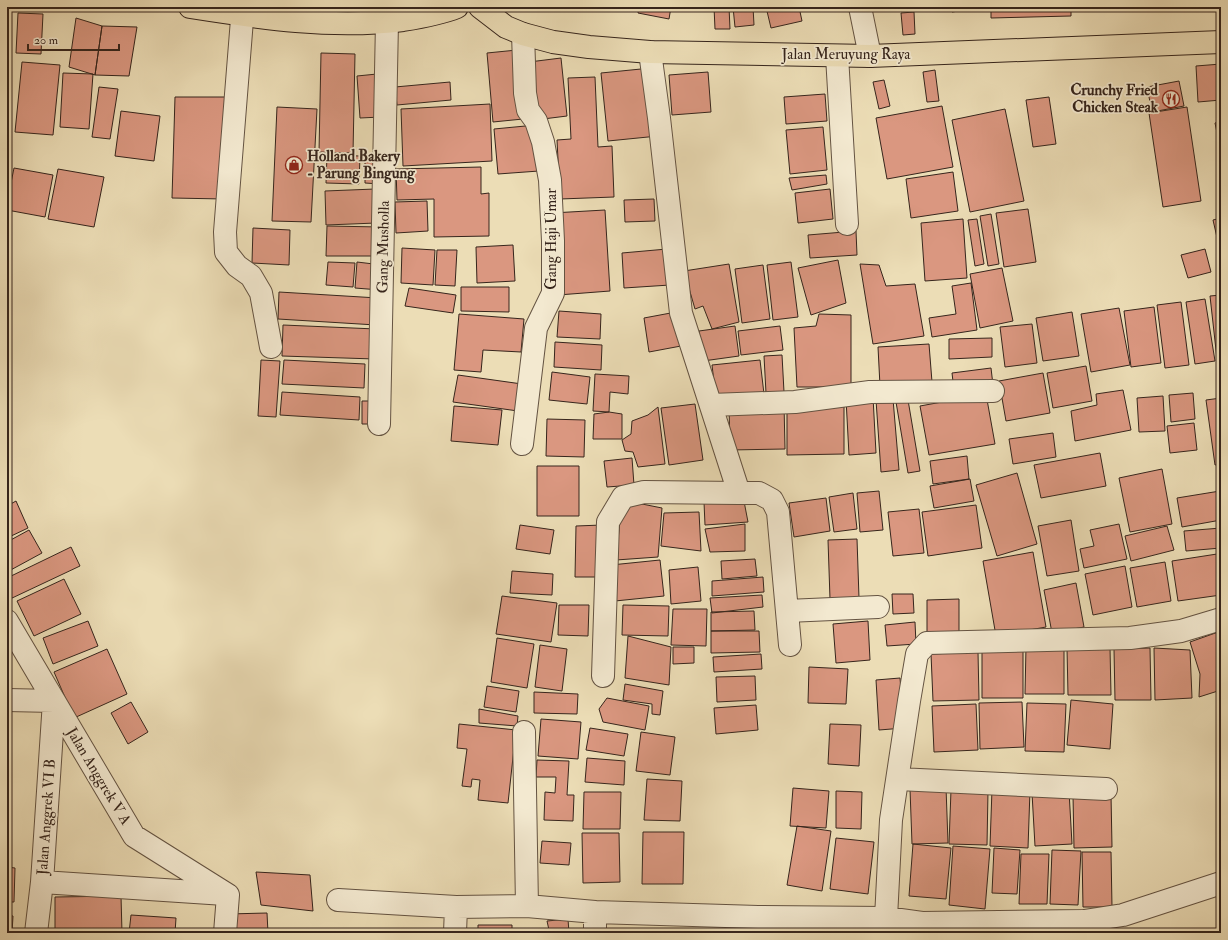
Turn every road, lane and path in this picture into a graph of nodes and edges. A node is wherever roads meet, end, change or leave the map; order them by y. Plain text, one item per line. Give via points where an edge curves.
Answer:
1 (190, 7) edge
2 (456, 7) edge
3 (480, 7) edge
4 (860, 7) edge
5 (243, 11) edge
6 (387, 22) junction
7 (523, 34) junction
8 (1221, 42) edge
9 (650, 52) junction
10 (837, 56) junction
11 (870, 56) junction
12 (847, 224) dead end
13 (271, 347) dead end
14 (993, 391) dead end
15 (712, 405) junction
16 (379, 424) dead end
17 (522, 444) dead end
18 (739, 493) junction
19 (878, 607) dead end
20 (788, 611) junction
21 (1221, 619) edge
22 (7, 621) edge
23 (790, 645) dead end
24 (603, 676) dead end
25 (7, 700) edge
26 (54, 701) junction
27 (524, 732) dead end
28 (898, 779) junction
29 (1106, 789) dead end
30 (42, 882) junction
31 (1221, 883) edge
32 (228, 894) junction
33 (338, 900) dead end
34 (527, 906) junction
35 (456, 907) junction
36 (886, 918) junction
37 (595, 922) edge
38 (758, 925) edge
39 (922, 928) edge
40 (36, 933) edge
41 (225, 933) edge
42 (455, 933) edge

1 - 5 main road
2 - 6 main road via 441,13
3 - 7 main road, Jalan Meruyung Raya via 506,27
4 - 11 street
5 - 6 main road via 334,24
5 - 13 street via 225,232 226,252 237,266 251,276 261,293
6 - 16 street, Gang Musholla
7 - 9 main road, Jalan Meruyung Raya via 553,42
7 - 17 street, Gang Haji Umar via 528,110 536,122 543,142 549,173 553,293 536,328
8 - 11 main road, Jalan Meruyung Raya
9 - 10 main road, Jalan Meruyung Raya
9 - 15 street via 681,313
10 - 11 main road, Jalan Meruyung Raya
10 - 12 street
14 - 15 street via 870,392 795,402
15 - 18 street
18 - 20 street via 758,492 772,500 778,512
18 - 24 street via 644,492 623,497 608,522
19 - 20 street
20 - 23 street
21 - 28 street via 1181,631 1130,638 927,643 916,654
22 - 26 street, Jalan Anggrek V A
25 - 26 street
26 - 30 street, Jalan Anggrek VI B
26 - 32 street, Jalan Anggrek V A via 134,836
27 - 34 street
28 - 29 street
28 - 36 street via 891,820
30 - 32 street
30 - 40 street, Jalan Anggrek VI B
31 - 39 street via 1123,915 1084,921
32 - 41 street
33 - 35 street
34 - 35 street
34 - 37 street
35 - 42 street
36 - 38 street
36 - 39 street
37 - 38 street

